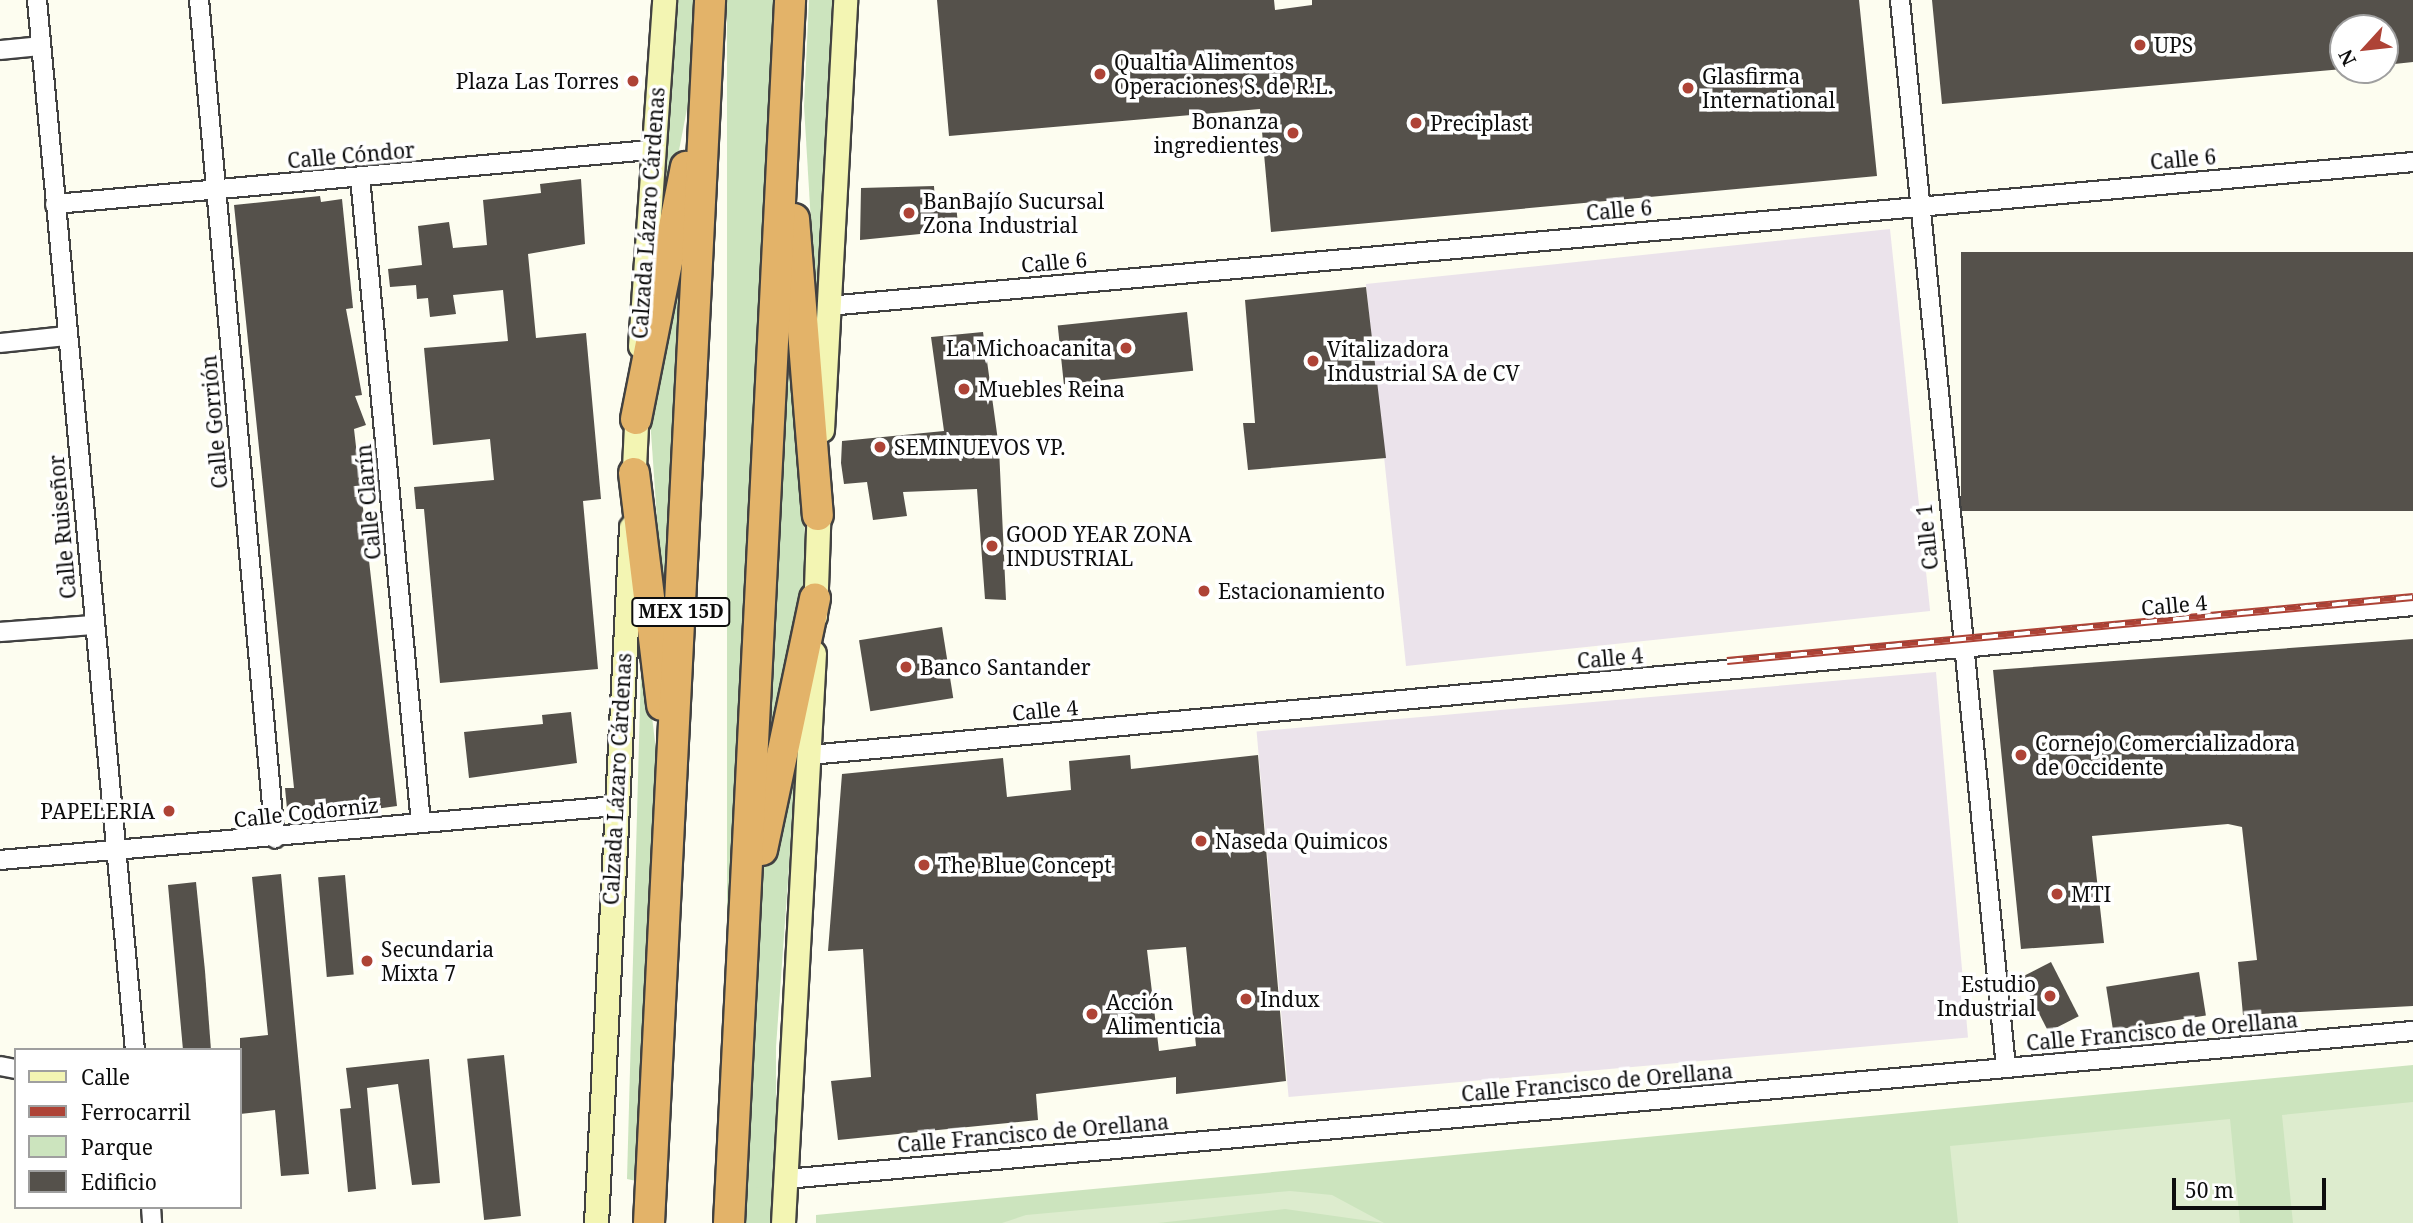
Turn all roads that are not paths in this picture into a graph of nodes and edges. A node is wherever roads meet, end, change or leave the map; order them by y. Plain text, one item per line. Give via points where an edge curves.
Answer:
1 (37, 0) edge
2 (199, 0) edge
3 (664, 0) edge
4 (790, 0) edge
5 (845, 0) edge
6 (1900, 0) edge
7 (710, 12) edge
8 (41, 46) junction
9 (0, 50) edge
10 (785, 109) junction
11 (650, 150) junction
12 (2413, 162) edge
13 (360, 177) junction
14 (216, 190) junction
15 (55, 204) junction
16 (1917, 205) junction
17 (828, 306) junction
18 (67, 336) junction
19 (0, 343) edge
20 (636, 419) junction
21 (634, 473) junction
22 (818, 515) junction
23 (816, 599) junction
24 (2413, 606) edge
25 (94, 625) junction
26 (0, 632) edge
27 (1961, 648) junction
28 (810, 755) junction
29 (672, 788) junction
30 (616, 806) junction
31 (421, 823) junction
32 (275, 839) junction
33 (114, 852) junction
34 (0, 860) edge
35 (743, 939) junction
36 (2413, 1031) edge
37 (135, 1048) edge
38 (2006, 1068) junction
39 (786, 1179) junction
40 (596, 1223) edge
41 (649, 1223) edge
42 (729, 1223) edge
43 (783, 1223) edge

1 - 8 street, Calle Ruiseñor
2 - 14 street, Calle Gorrión
3 - 11 main road, Calzada Lázaro Cárdenas
4 - 10 highway, MEX 15D
5 - 17 main road
6 - 16 street, Calle 1
7 - 20 highway
7 - 29 highway, MEX 15D
8 - 9 street
8 - 15 street, Calle Ruiseñor
10 - 22 highway
10 - 35 highway, MEX 15D
11 - 13 street, Calle Cóndor
11 - 20 main road, Calzada Lázaro Cárdenas
12 - 16 street, Calle 6
13 - 14 street, Calle Cóndor
13 - 31 street, Calle Clarín
14 - 15 street, Calle Cóndor
14 - 32 street, Calle Gorrión
15 - 18 street, Calle Ruiseñor
16 - 17 street, Calle 6
16 - 27 street, Calle 1
17 - 22 main road
18 - 19 street
18 - 25 street, Calle Ruiseñor
20 - 21 main road, Calzada Lázaro Cárdenas
21 - 29 highway
21 - 30 main road, Calzada Lázaro Cárdenas
22 - 23 main road
23 - 28 main road
23 - 35 highway
24 - 27 street, Calle 4
25 - 26 street
25 - 33 street, Calle Ruiseñor
27 - 28 street, Calle 4
27 - 38 street, Calle 1
28 - 39 main road
29 - 41 highway, MEX 15D
30 - 31 street, Calle Codorniz
30 - 40 main road, Calzada Lázaro Cárdenas
31 - 32 street, Calle Codorniz
32 - 33 street, Calle Codorniz
33 - 34 street, Calle Codorniz
33 - 37 street, Calle Ruiseñor
35 - 42 highway, MEX 15D
36 - 38 street, Calle Francisco de Orellana
38 - 39 street, Calle Francisco de Orellana
39 - 43 main road

